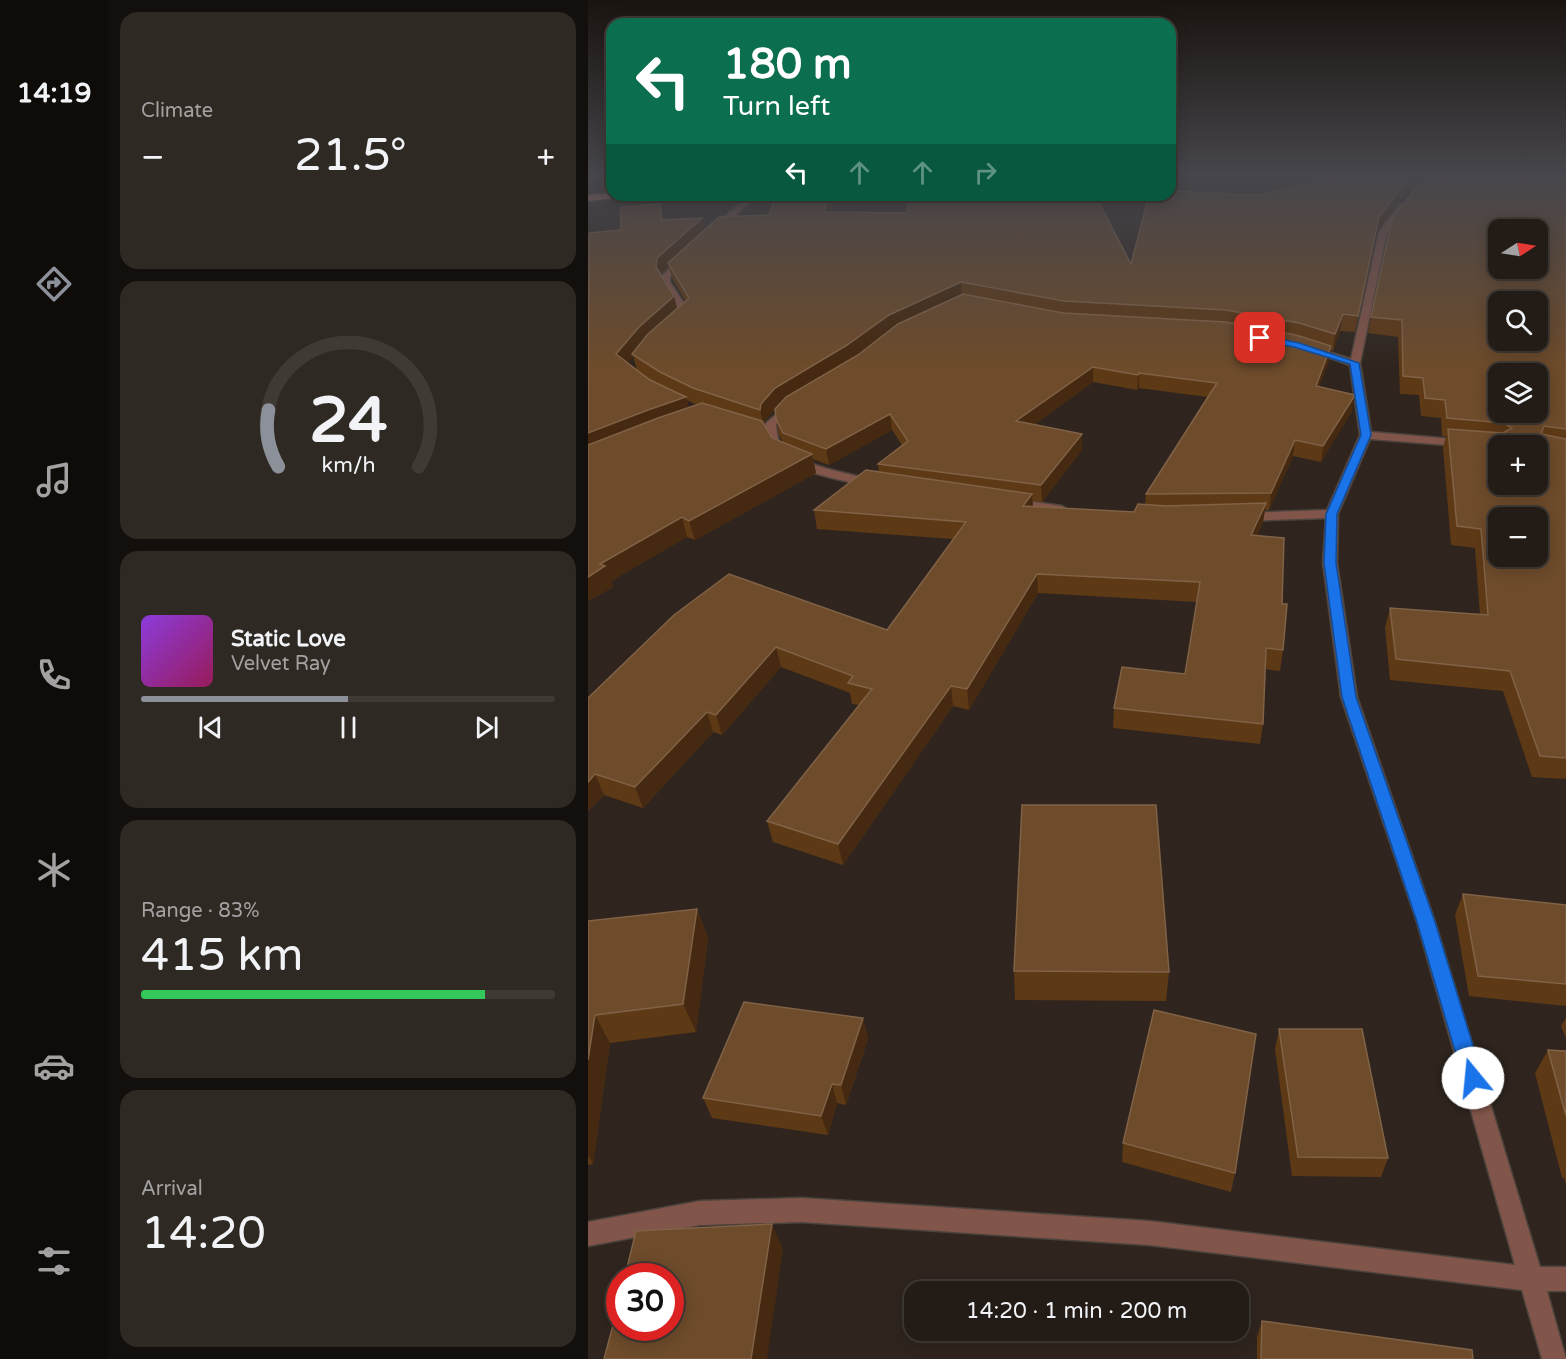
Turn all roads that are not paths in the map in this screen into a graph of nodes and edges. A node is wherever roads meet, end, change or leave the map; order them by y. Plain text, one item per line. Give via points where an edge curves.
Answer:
1 (1382, 238) edge
2 (694, 249) edge
3 (672, 328) edge
4 (1296, 345) edge
5 (1354, 363) junction
6 (804, 397) edge
7 (1366, 435) junction
8 (1488, 445) edge
9 (888, 486) edge
10 (1001, 501) edge
11 (1071, 512) edge
12 (1332, 514) junction
13 (1236, 517) edge
14 (588, 1234) edge
15 (1533, 1279) junction
16 (1566, 1279) edge
17 (1555, 1359) edge

1 - 5 street
2 - 3 street via 666,276 686,314
4 - 5 street
5 - 7 street
6 - 9 street via 784,409 765,435 781,453 809,465
7 - 8 street
7 - 12 street
10 - 11 street
12 - 13 street
12 - 15 street via 1330,563 1349,697 1426,922
14 - 15 street via 700,1213 802,1210 1149,1233
15 - 16 street
15 - 17 street

